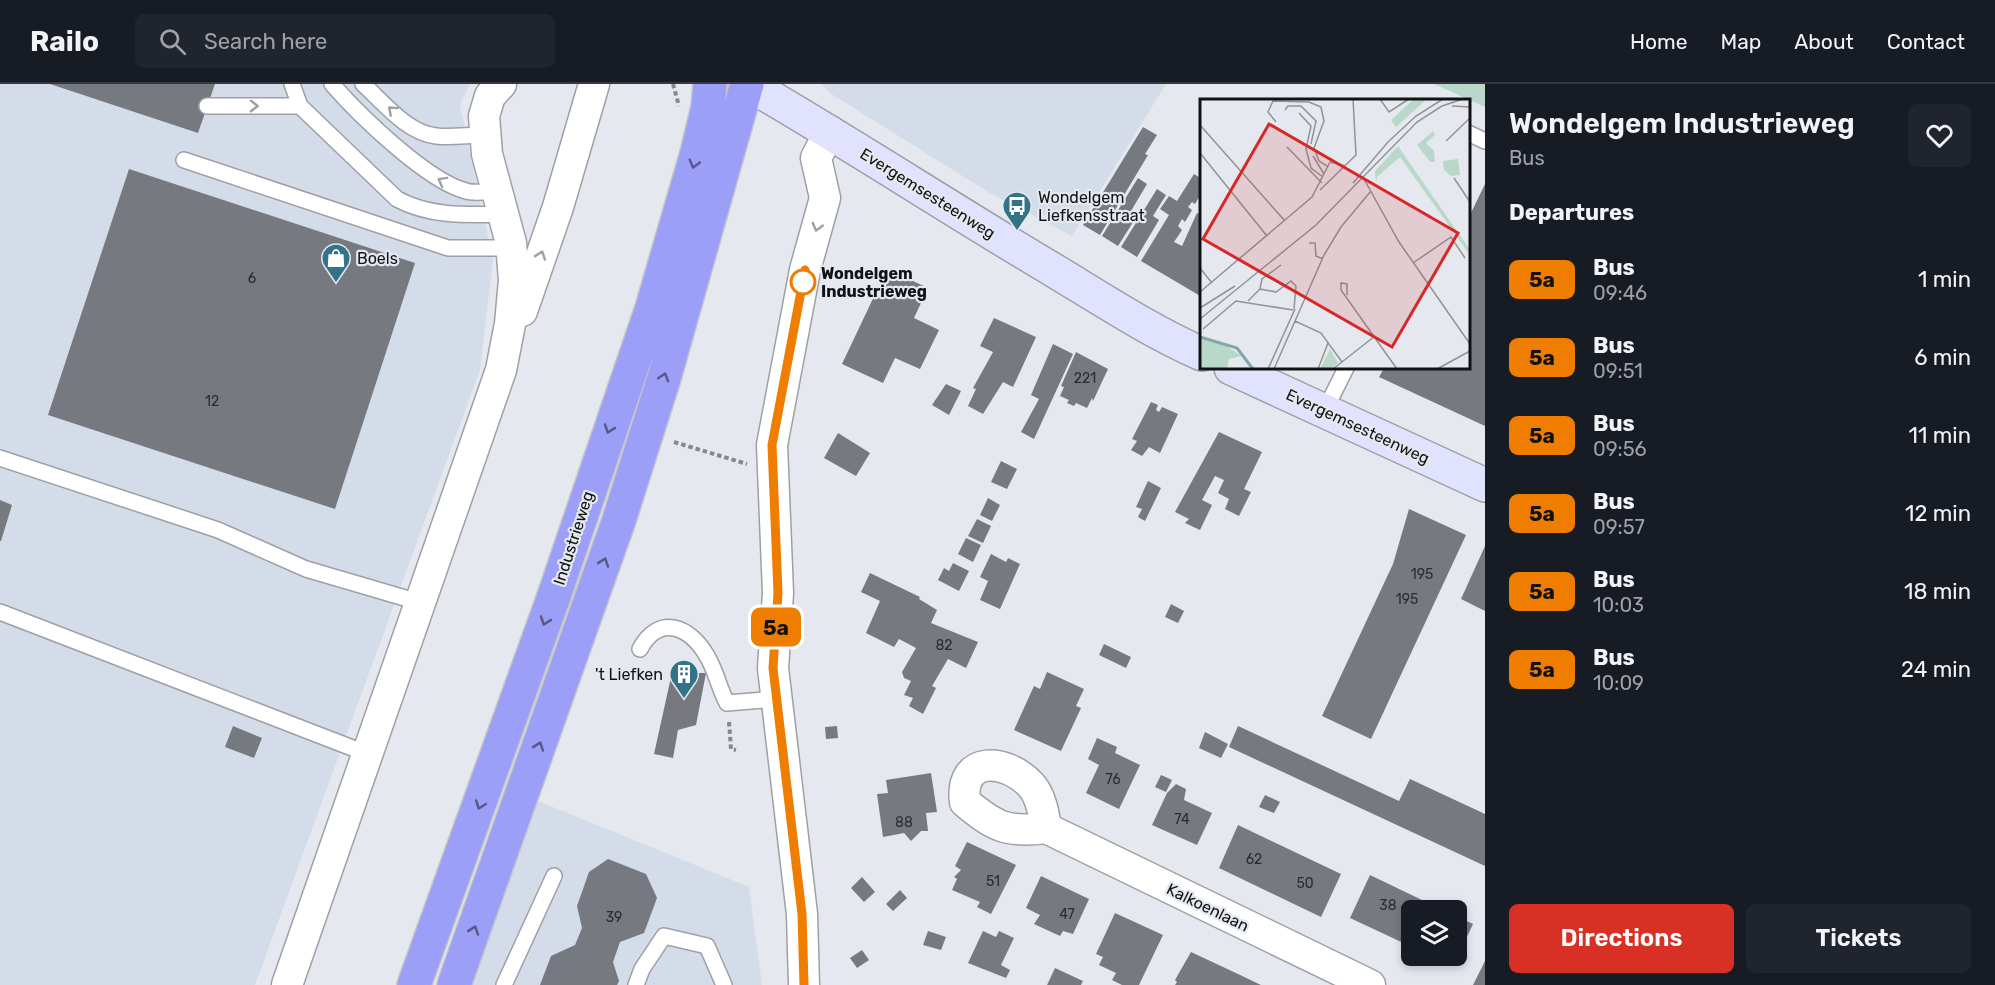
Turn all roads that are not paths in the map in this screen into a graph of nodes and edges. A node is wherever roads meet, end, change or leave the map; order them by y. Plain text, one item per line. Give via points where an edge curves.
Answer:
1 (292, 84) edge
2 (332, 84) edge
3 (363, 84) edge
4 (501, 84) edge
5 (594, 84) edge
6 (710, 84) edge
7 (748, 84) edge
8 (207, 106) dead end
9 (300, 106) junction
10 (830, 131) junction
11 (1470, 134) edge
12 (484, 135) junction
13 (1485, 141) edge
14 (184, 160) dead end
15 (501, 202) junction
16 (511, 248) junction
17 (1200, 353) edge
18 (1233, 369) edge
19 (1346, 369) edge
20 (501, 370) junction
21 (1325, 410) junction
22 (0, 458) edge
23 (1485, 485) edge
24 (422, 603) junction
25 (0, 612) edge
26 (640, 649) dead end
27 (777, 699) junction
28 (368, 754) junction
29 (1046, 828) dead end
30 (554, 876) dead end
31 (1354, 981) edge
32 (287, 985) edge
33 (414, 985) edge
34 (454, 985) edge
35 (504, 985) edge
36 (636, 985) edge
37 (724, 985) edge
38 (804, 985) edge

1 - 9 lane
15 -> 2 lane via 447,184 420,167
12 -> 3 lane via 422,133
4 - 12 street via 490,96
20 -> 5 street via 558,207
6 -> 33 highway, Industrieweg via 698,153 652,308
7 - 10 street, Evergemsesteenweg
34 -> 7 highway via 619,520
8 -> 9 lane
9 - 15 lane via 397,199 412,207 456,215
10 - 17 street, Evergemsesteenweg via 1004,241 1168,339
10 -> 27 street via 816,158 825,198 805,270 772,445 778,593 773,668
11 - 13 lane
12 - 15 street
14 - 16 lane via 448,248
15 - 16 street
16 - 20 street via 514,280
18 - 21 street, Evergemsesteenweg
19 - 21 lane
20 - 24 street
21 - 23 street, Evergemsesteenweg
22 - 24 lane via 218,530 306,569
24 - 28 street
25 - 28 lane
26 - 27 lane via 646,637 662,627 677,627 707,655 727,703
27 - 38 street via 802,914
28 - 32 street
29 - 31 street, Kalkoenlaan
30 - 35 lane
36 - 37 lane via 664,936 707,946

